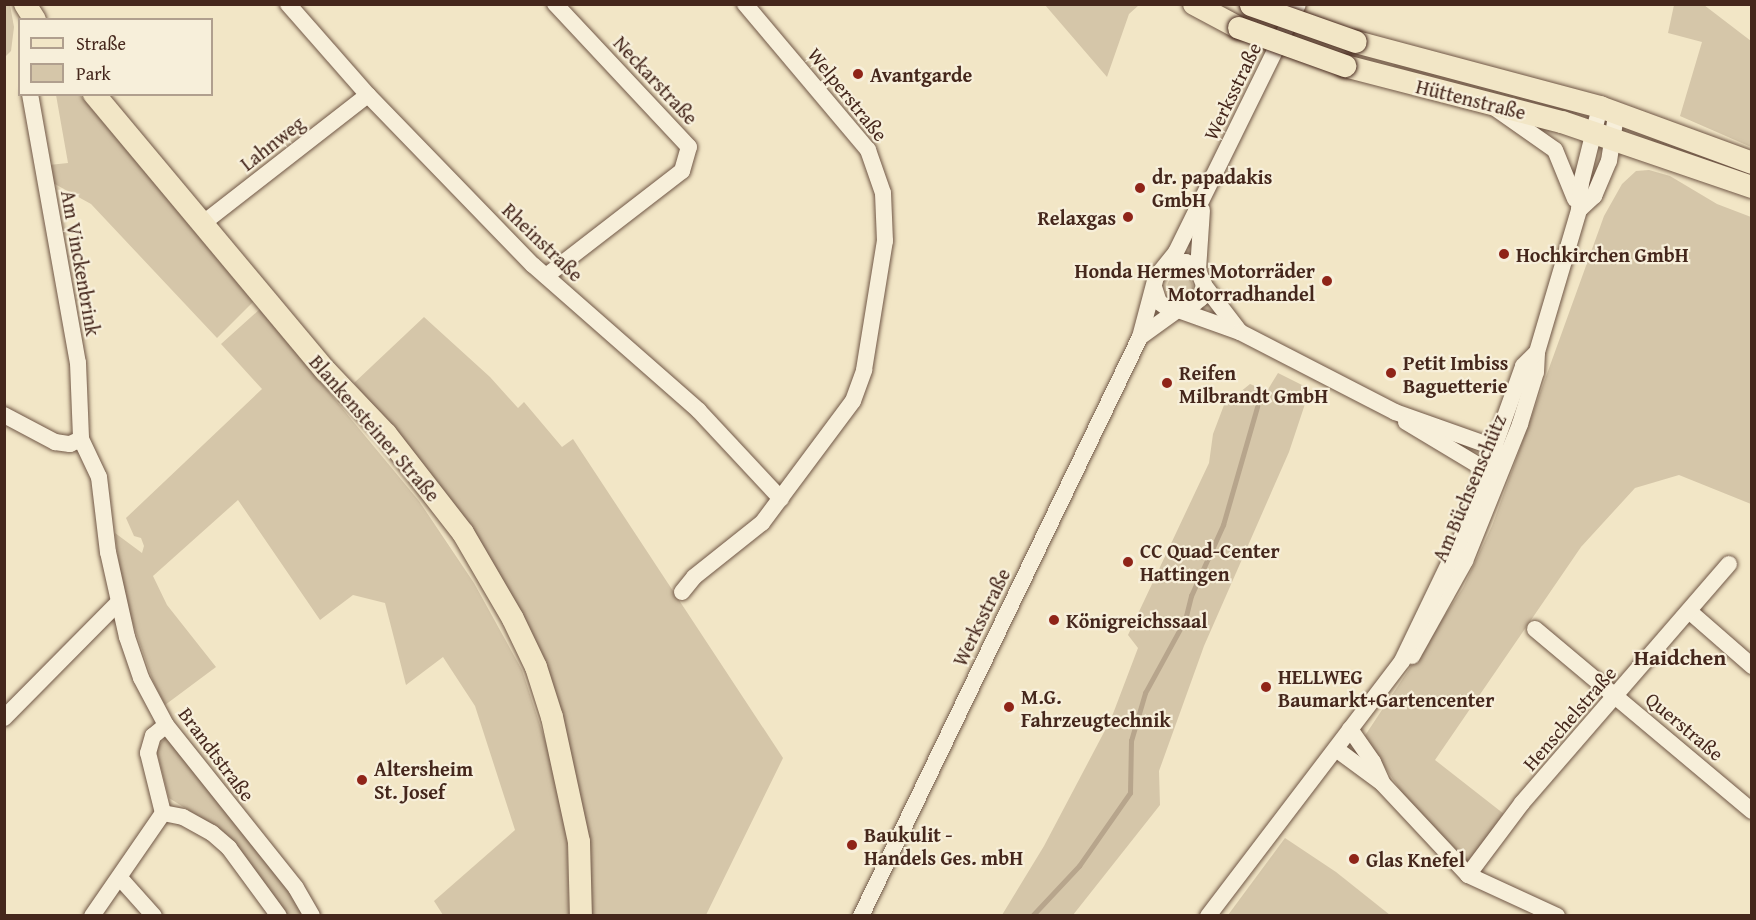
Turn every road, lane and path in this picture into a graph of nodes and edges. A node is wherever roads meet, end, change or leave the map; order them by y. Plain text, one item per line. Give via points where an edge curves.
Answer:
1 (288, 4) edge
2 (555, 4) edge
3 (744, 4) edge
4 (1194, 4) edge
5 (1298, 4) edge
6 (1250, 5) edge
7 (368, 95) junction
8 (30, 96) edge
9 (96, 96) edge
10 (1492, 105) junction
11 (1608, 111) junction
12 (1605, 136) junction
13 (1752, 163) edge
14 (1752, 187) edge
15 (1204, 197) junction
16 (1579, 210) junction
17 (202, 224) junction
18 (1167, 264) junction
19 (546, 276) junction
20 (1201, 278) junction
21 (1154, 287) junction
22 (1179, 311) junction
23 (1240, 332) junction
24 (1140, 337) junction
25 (1395, 412) junction
26 (4, 415) edge
27 (75, 442) junction
28 (1501, 455) junction
29 (1488, 471) junction
30 (781, 499) junction
31 (1730, 564) dead end
32 (681, 592) dead end
33 (118, 603) junction
34 (1689, 611) junction
35 (1535, 629) dead end
36 (1402, 661) junction
37 (1752, 666) edge
38 (1616, 695) junction
39 (4, 718) edge
40 (166, 725) junction
41 (1350, 729) junction
42 (1336, 749) junction
43 (1382, 783) junction
44 (1752, 811) edge
45 (163, 813) junction
46 (1468, 875) junction
47 (120, 878) junction
48 (92, 915) edge
49 (154, 915) edge
50 (279, 915) edge
51 (312, 915) edge
52 (581, 915) edge
53 (861, 915) edge
54 (1208, 915) edge
55 (1557, 915) edge

1 - 7 street, Rheinstraße
2 - 19 street, Neckarstraße via 689,147 682,171
3 - 30 street, Welperstraße via 862,141 880,176 885,241 864,370 853,402
4 - 10 main road, Hüttenstraße, bridge via 1239,28 1345,66
5 - 15 street, Werksstraße
6 - 11 main road, Hüttenstraße, bridge via 1356,42
7 - 17 street, Lahnweg
7 - 19 street, Rheinstraße
8 - 27 street, Am Vinckenbrink via 78,363
9 - 17 main road, Blankensteiner Straße
10 - 12 main road, Hüttenstraße
10 - 16 street via 1556,150
11 - 12 street, Am Büchsenschütz
11 - 13 main road, Hüttenstraße
12 - 14 main road, Hüttenstraße
12 - 16 street, Am Büchsenschütz via 1594,196
15 - 18 street, Werksstraße
15 - 20 street, Werksstraße
16 - 28 street, Am Büchsenschütz via 1537,352 1523,366
17 - 52 main road, Blankensteiner Straße via 425,482 463,534 513,619 536,667 568,779 579,842
18 - 20 street via 1181,261
18 - 21 street, Werksstraße via 1158,273
19 - 30 street, Rheinstraße via 699,411
20 - 22 street, Werksstraße via 1200,299
20 - 23 street
21 - 22 street via 1159,302
21 - 24 street, Werksstraße
22 - 23 street
22 - 24 street, Werksstraße
23 - 25 street
24 - 53 street, Werksstraße
25 - 28 street
25 - 29 street via 1416,430
26 - 27 street via 51,441
27 - 33 street, Am Vinckenbrink via 99,477
28 - 29 street, Am Büchsenschütz
28 - 36 street, Am Büchsenschütz via 1465,561 1412,657
29 - 36 street, Am Büchsenschütz via 1463,534
30 - 32 street via 762,523
31 - 34 street, Henschelstraße
33 - 39 street
33 - 40 street, Brandtstraße via 141,678
34 - 37 street
34 - 38 street, Henschelstraße
35 - 38 street, Querstraße
36 - 41 street, Am Büchsenschütz
38 - 44 street, Querstraße
38 - 46 street, Henschelstraße via 1505,824
40 - 45 street via 153,736 148,753
40 - 51 street, Brandtstraße via 296,888
41 - 42 street, Am Büchsenschütz
41 - 43 street
42 - 43 street
42 - 54 street, Am Büchsenschütz
43 - 46 street
45 - 47 street
45 - 50 street via 183,817 212,833 229,848
46 - 55 street
47 - 48 street
47 - 49 street

